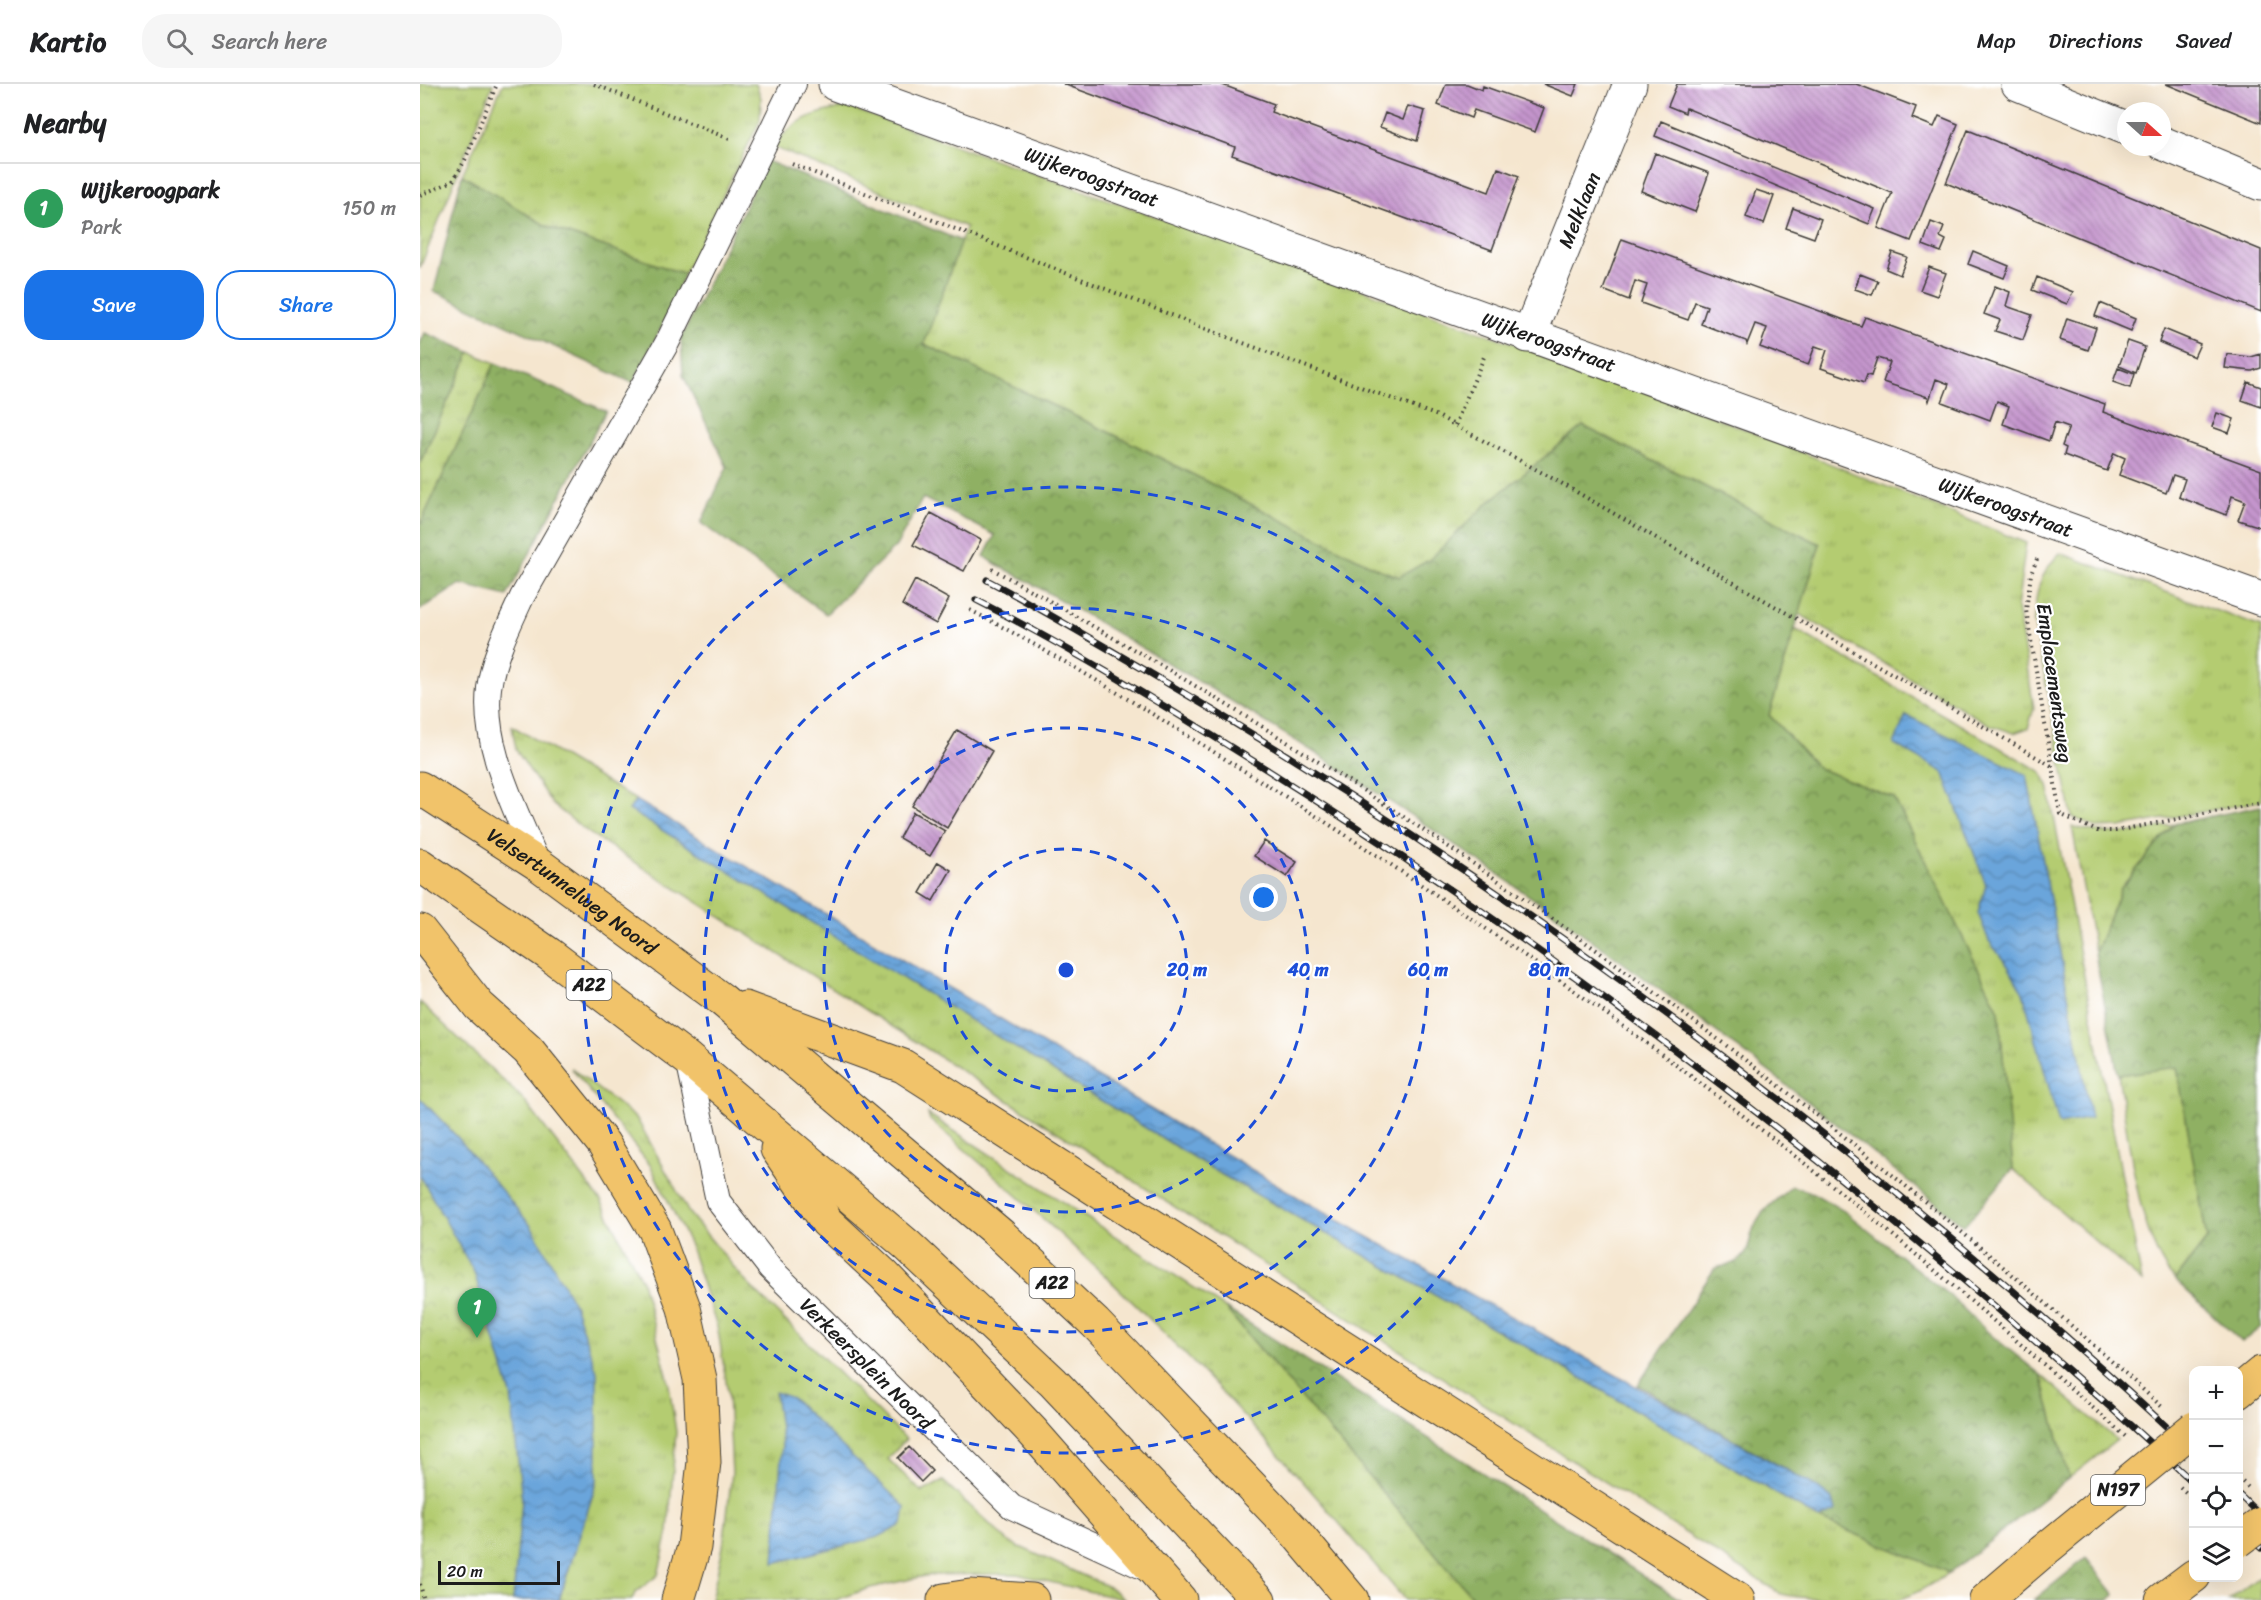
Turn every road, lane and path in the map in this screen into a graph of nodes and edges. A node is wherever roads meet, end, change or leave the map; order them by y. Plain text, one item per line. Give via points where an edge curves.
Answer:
1 (497, 84) edge
2 (594, 84) edge
3 (794, 84) edge
4 (836, 84) edge
5 (1630, 84) edge
6 (2018, 84) edge
7 (2117, 124) edge
8 (2171, 147) edge
9 (760, 152) junction
10 (2261, 184) edge
11 (420, 195) edge
12 (1497, 325) junction
13 (1528, 336) junction
14 (1455, 425) junction
15 (2050, 523) junction
16 (992, 569) dead end
17 (2261, 599) edge
18 (970, 610) dead end
19 (2052, 766) junction
20 (420, 788) edge
21 (2261, 803) edge
22 (538, 864) junction
23 (420, 865) edge
24 (420, 931) edge
25 (721, 999) junction
26 (688, 1059) junction
27 (753, 1113) junction
28 (2261, 1373) edge
29 (2243, 1388) edge
30 (2180, 1420) edge
31 (2134, 1444) dead end
32 (2176, 1484) dead end
33 (2189, 1496) edge
34 (2261, 1524) edge
35 (2243, 1537) edge
36 (1160, 1575) junction
37 (2189, 1579) edge
38 (420, 1584) edge
39 (424, 1600) edge
40 (678, 1600) edge
41 (944, 1600) edge
42 (1032, 1600) edge
43 (1180, 1600) edge
44 (1259, 1600) edge
45 (1352, 1600) edge
46 (1738, 1600) edge
47 (1986, 1600) edge
48 (2162, 1600) edge

1 - 11 path via 453,181
2 - 9 path
3 - 9 lane
4 - 12 street, Wijkeroogstraat
5 - 13 street, Melklaan
6 - 7 street
8 - 10 street
9 - 14 path
9 - 22 lane via 667,343 522,597 505,636 489,688 490,735
12 - 13 street, Wijkeroogstraat
12 - 14 path
13 - 15 street, Wijkeroogstraat
14 - 19 path
15 - 17 street, Wijkeroogstraat
15 - 19 path, Emplacementsweg via 2031,574 2026,610
16 - 30 path via 1231,707 1363,789 1504,884 1695,1021 1946,1218
18 - 31 path via 1186,734 1313,813 1450,903 1652,1046 1921,1257
19 - 21 path, Emplacementsweg via 2060,814 2097,831 2115,831
20 - 22 main road, Velsertunnelweg Noord / A22
22 - 25 main road, Velsertunnelweg Noord / A22
23 - 26 main road, A22 via 549,954
24 - 40 main road via 479,1006 528,1050 603,1143 655,1230 684,1308 700,1379 704,1462 694,1547
25 - 45 main road, A22 via 1001,1236 1095,1323 1296,1533
25 - 46 main road, A22 via 903,1066
26 - 27 main road, A22
26 - 36 lane, Verkeersplein Noord via 718,1201 770,1268 1012,1507
27 - 36 main road, A22 via 827,1222 884,1275 1008,1405
27 - 44 main road, A22 via 907,1245 1053,1382
28 - 29 main road
30 - 47 main road, N197, bridge
32 - 33 path
34 - 35 main road, bridge
36 - 43 main road, A22
37 - 48 main road
38 - 39 path
41 - 42 main road via 970,1596

